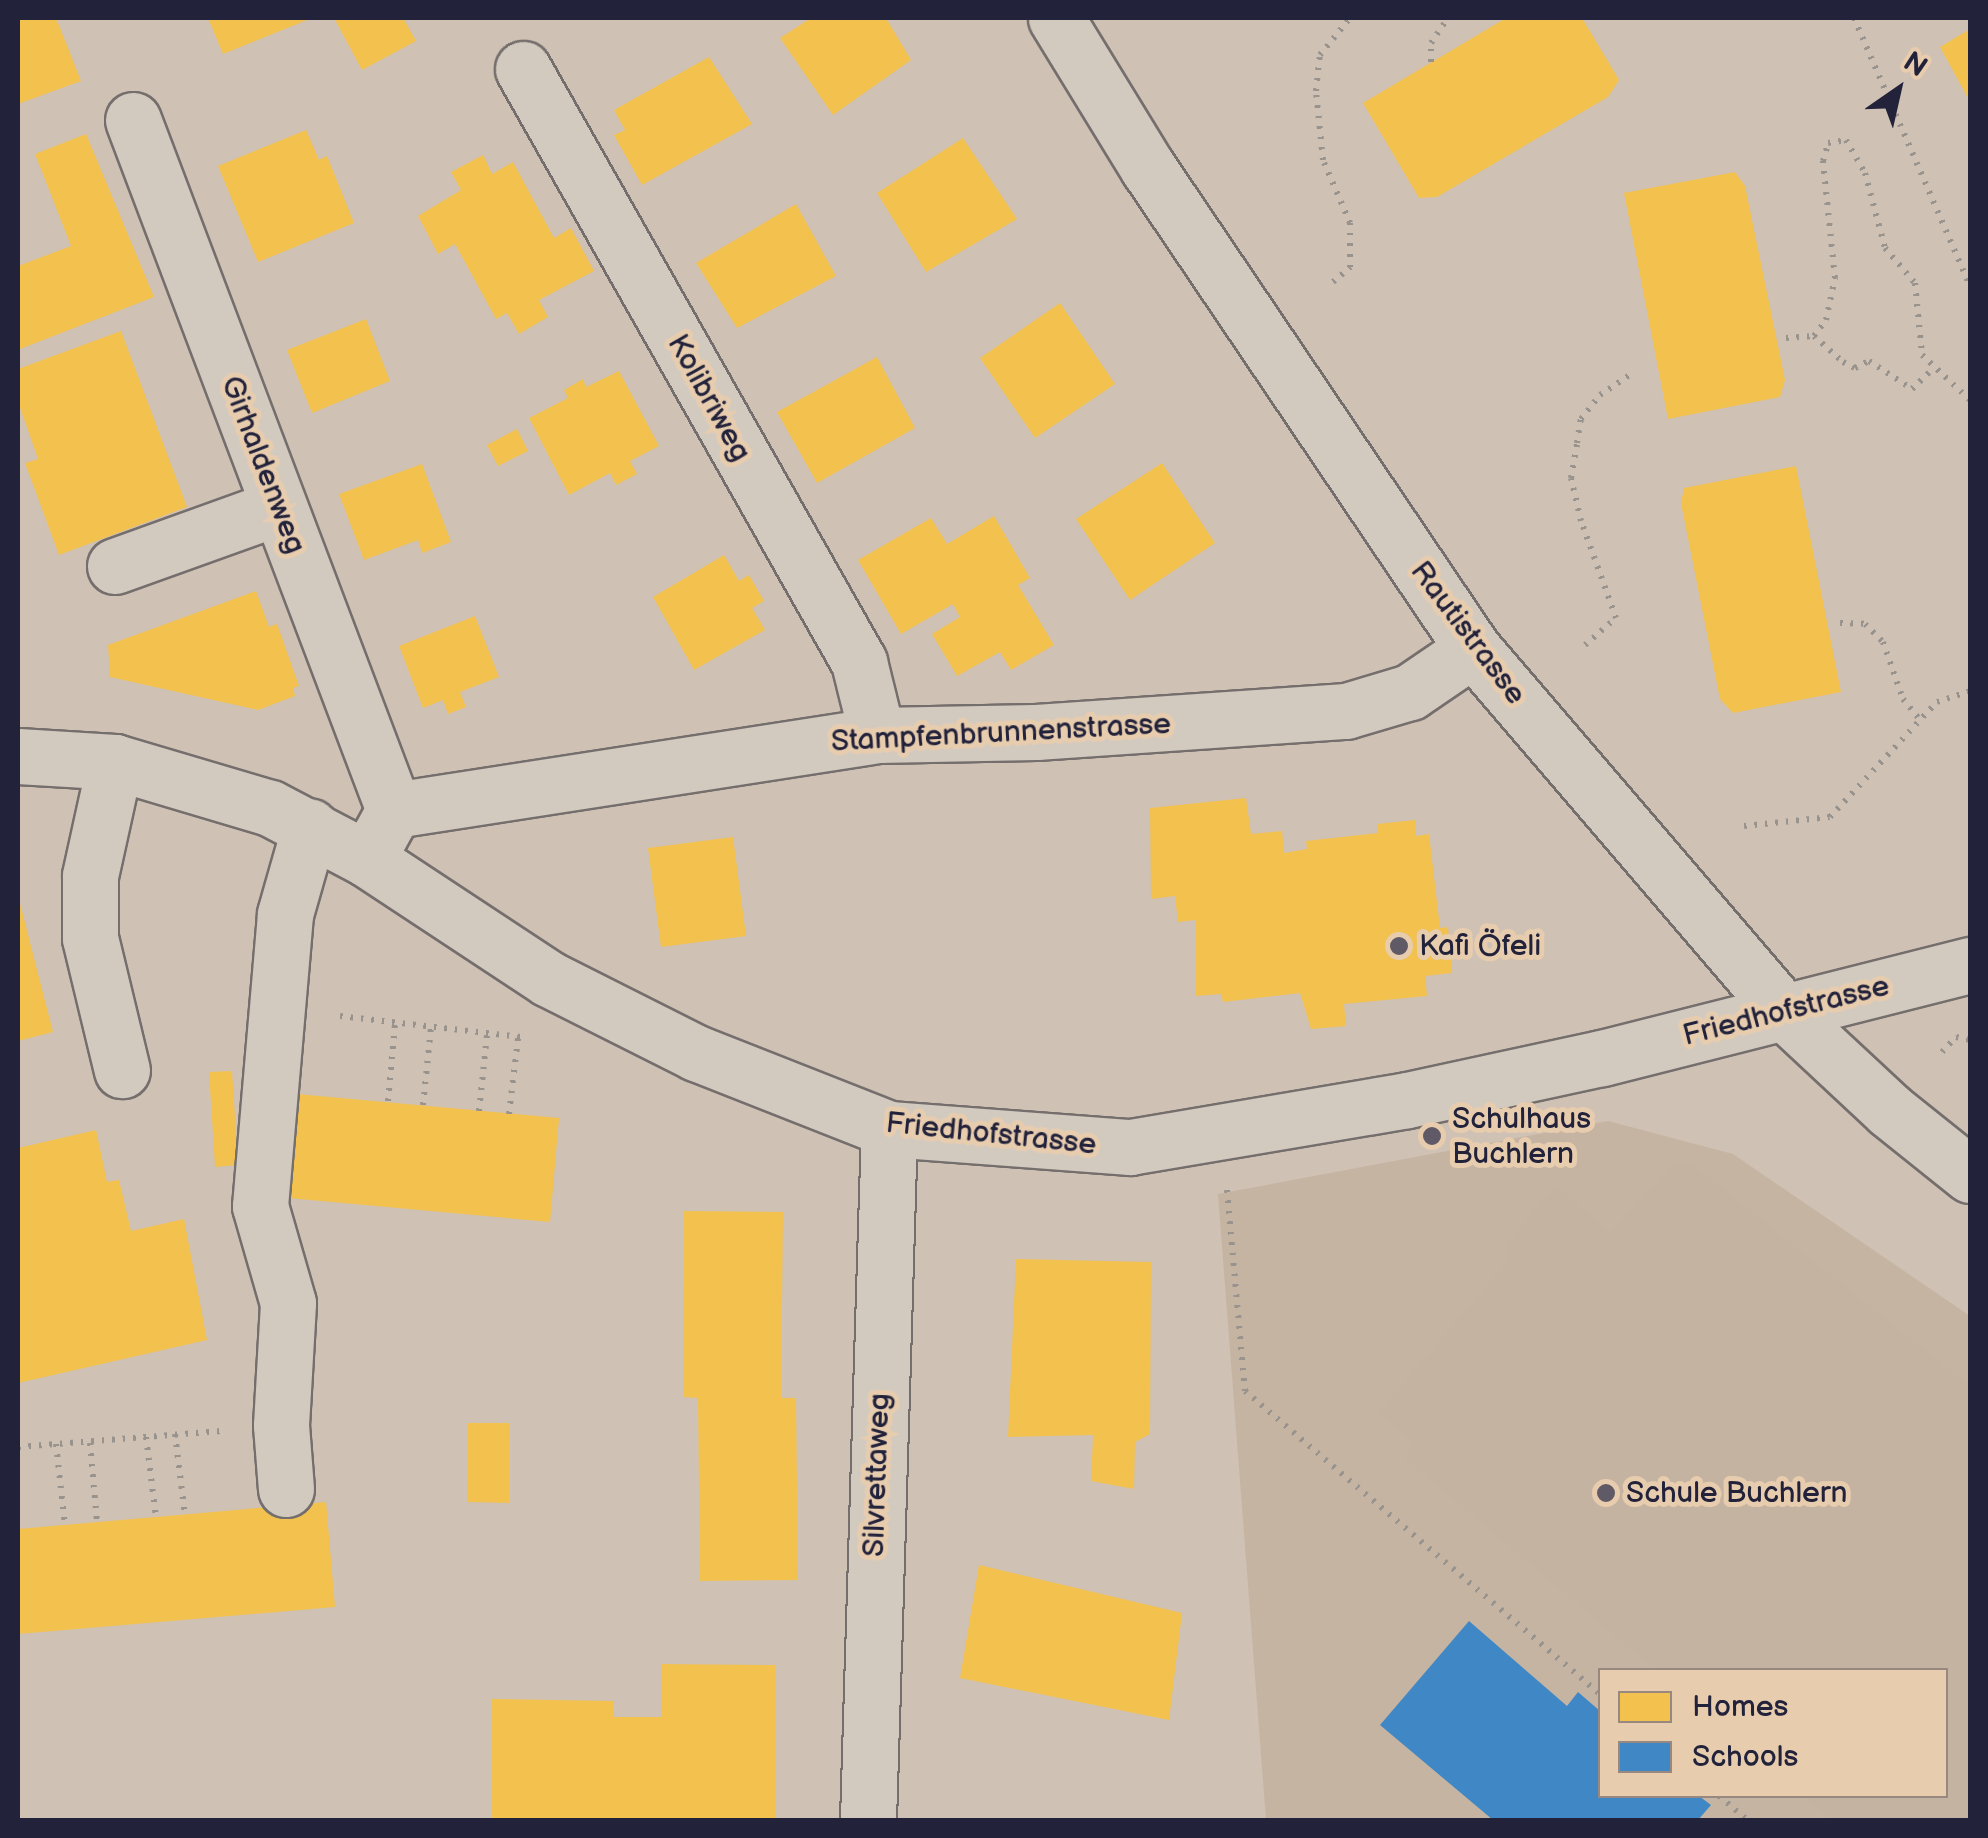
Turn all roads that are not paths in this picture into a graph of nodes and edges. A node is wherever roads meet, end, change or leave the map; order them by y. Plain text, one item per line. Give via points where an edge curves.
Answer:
1 (1056, 18) edge
2 (524, 69) dead end
3 (133, 120) dead end
4 (280, 508) junction
5 (116, 566) dead end
6 (1472, 648) junction
7 (876, 734) junction
8 (18, 756) edge
9 (115, 762) junction
10 (394, 810) junction
11 (310, 826) junction
12 (367, 858) junction
13 (1970, 966) edge
14 (1784, 1012) junction
15 (122, 1070) dead end
16 (889, 1129) junction
17 (1970, 1175) edge
18 (286, 1489) dead end
19 (868, 1820) edge

1 - 6 street, Rautistrasse via 1148,168
2 - 7 street, Kolibriweg via 859,662
3 - 4 street, Girhaldenweg
4 - 5 street
4 - 10 street, Girhaldenweg
6 - 7 street, Stampfenbrunnenstrasse via 1410,692 1346,711 1036,732
6 - 14 street, Rautistrasse
7 - 10 street, Stampfenbrunnenstrasse
8 - 9 street, Friedhofstrasse
9 - 11 street, Friedhofstrasse
9 - 15 street via 90,876 90,938
10 - 12 street
11 - 12 street, Friedhofstrasse
11 - 18 street via 284,914 260,1206 288,1302 280,1425
12 - 16 street, Friedhofstrasse via 566,988 696,1053
13 - 14 street, Friedhofstrasse
14 - 16 street, Friedhofstrasse via 1406,1100 1130,1147
14 - 17 street, Rautistrasse via 1888,1110
16 - 19 street, Silvrettaweg

